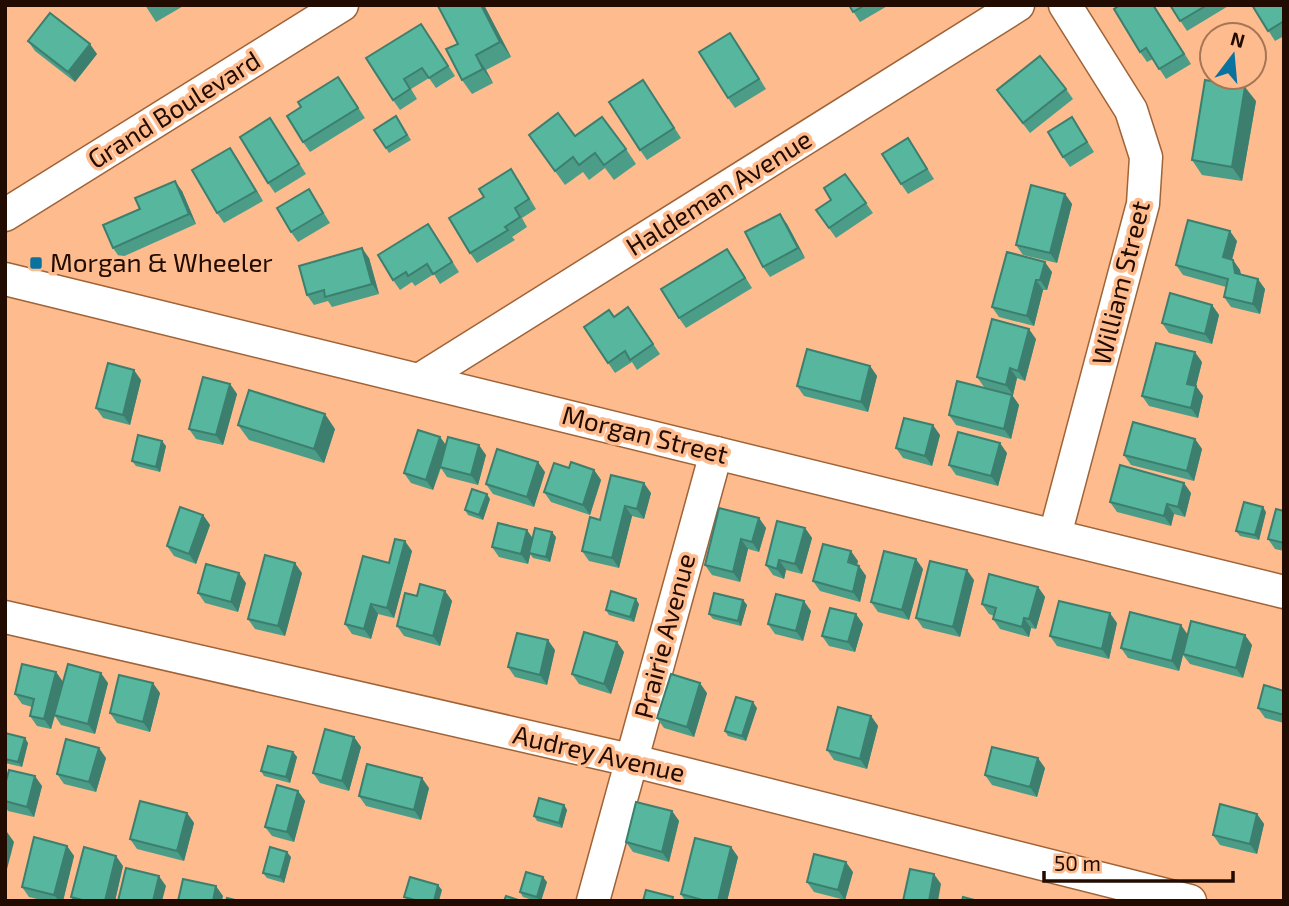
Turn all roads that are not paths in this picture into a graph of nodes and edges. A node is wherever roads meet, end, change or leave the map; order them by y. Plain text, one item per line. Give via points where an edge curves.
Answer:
1 (342, 5) edge
2 (1018, 5) edge
3 (1065, 5) edge
4 (5, 215) edge
5 (5, 279) edge
6 (419, 380) junction
7 (716, 453) junction
8 (1055, 535) junction
9 (1284, 592) edge
10 (5, 617) edge
11 (630, 760) junction
12 (593, 901) edge
13 (1190, 901) edge

1 - 4 street, Grand Boulevard
2 - 6 street, Haldeman Avenue
3 - 8 street, William Street via 1131,110 1146,157 1143,204
5 - 6 street, Morgan Street
6 - 7 street, Morgan Street
7 - 8 street, Morgan Street
7 - 11 street, Prairie Avenue
8 - 9 street, Morgan Street
10 - 11 street, Audrey Avenue
11 - 12 street, Prairie Avenue
11 - 13 street, Audrey Avenue

